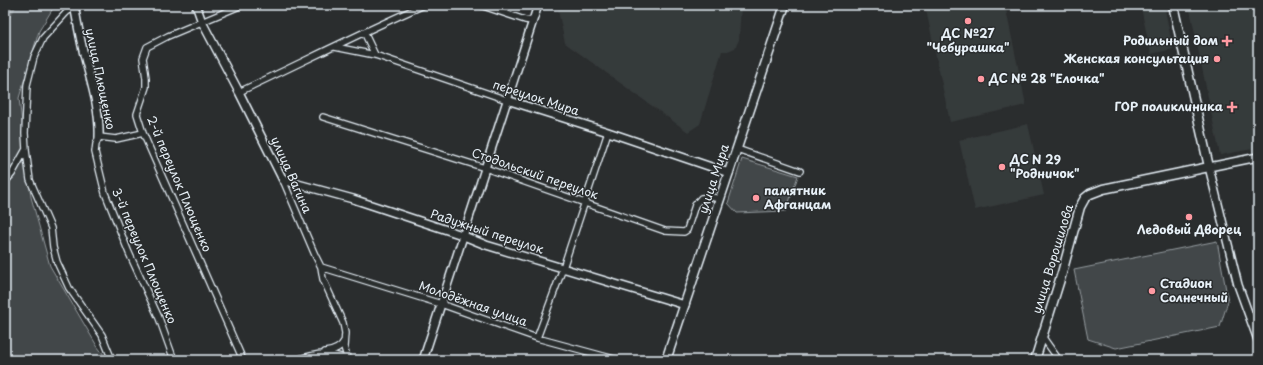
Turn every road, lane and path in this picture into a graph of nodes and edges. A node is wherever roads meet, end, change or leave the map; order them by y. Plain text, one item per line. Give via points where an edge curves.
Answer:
1 (196, 5) edge
2 (242, 5) edge
3 (424, 5) edge
4 (480, 5) edge
5 (538, 5) edge
6 (785, 5) edge
7 (1173, 5) edge
8 (74, 6) edge
9 (533, 21) junction
10 (202, 22) junction
11 (364, 32) junction
12 (335, 47) junction
13 (375, 54) junction
14 (240, 92) junction
15 (507, 100) junction
16 (323, 117) dead end
17 (143, 132) junction
18 (608, 132) junction
19 (100, 137) junction
20 (26, 149) junction
21 (737, 149) junction
22 (1258, 157) edge
23 (1209, 166) junction
24 (485, 168) junction
25 (800, 171) dead end
26 (729, 174) junction
27 (283, 180) junction
28 (5, 182) edge
29 (720, 199) junction
30 (584, 203) junction
31 (464, 236) junction
32 (321, 267) junction
33 (562, 268) junction
34 (441, 304) junction
35 (685, 305) junction
36 (1042, 336) junction
37 (537, 338) junction
38 (1258, 340) edge
39 (345, 341) junction
40 (320, 353) junction
41 (112, 360) edge
42 (174, 360) edge
43 (243, 360) edge
44 (296, 360) edge
45 (349, 360) edge
46 (423, 360) edge
47 (618, 360) edge
48 (666, 360) edge
49 (1035, 360) edge
50 (1059, 360) edge

1 - 10 street, улица Вагина
2 - 10 street
3 - 11 street
4 - 9 street
5 - 9 street
6 - 21 main road, улица Мира
7 - 23 main road
8 - 19 street, улица Плющенко
8 - 20 street, улица Плющенко via 43,38 34,56 27,84
9 - 15 street
10 - 14 street, улица Вагина
10 - 17 street, 2-й переулок Плющенко via 149,45 145,50 143,58 146,88 137,114
11 - 12 street
11 - 13 street
12 - 13 street, переулок Мира
12 - 14 street
13 - 15 street, переулок Мира
14 - 27 street, улица Вагина
15 - 18 street, переулок Мира
15 - 24 street
16 - 24 street, Стодольский переулок
17 - 19 street, улица Плющенко via 116,139
17 - 43 street, 2-й переулок Плющенко
18 - 26 street, переулок Мира
18 - 30 street
19 - 42 street, 3-й переулок Плющенко via 95,152 105,193 131,259 159,318
20 - 28 street
20 - 41 street, улица Плющенко via 30,180 51,228 57,262 69,288 102,335
21 - 25 street
21 - 26 main road, улица Мира
22 - 23 street, улица Ворошилова
23 - 36 main road, улица Ворошилова via 1103,189 1085,198 1077,214
23 - 38 street via 1238,285
24 - 30 street, Стодольский переулок
24 - 31 street
26 - 29 main road, улица Мира
27 - 31 street, Радужный переулок
27 - 32 street, улица Вагина
29 - 30 street, Стодольский переулок via 701,198 695,205 687,230 684,232 665,231
29 - 35 main road, улица Мира
30 - 33 street
31 - 33 street, Радужный переулок
31 - 34 street
32 - 34 street, Молодёжная улица
32 - 39 street, улица Вагина via 323,279 343,323
33 - 35 street, Радужный переулок
33 - 37 street
34 - 37 street, Молодёжная улица
34 - 46 street
35 - 48 main road, улица Мира
36 - 49 main road, улица Ворошилова
36 - 50 street
37 - 47 street, Молодёжная улица
39 - 40 street via 333,351
39 - 45 street, улица Вагина via 345,352
40 - 44 street
40 - 45 street

